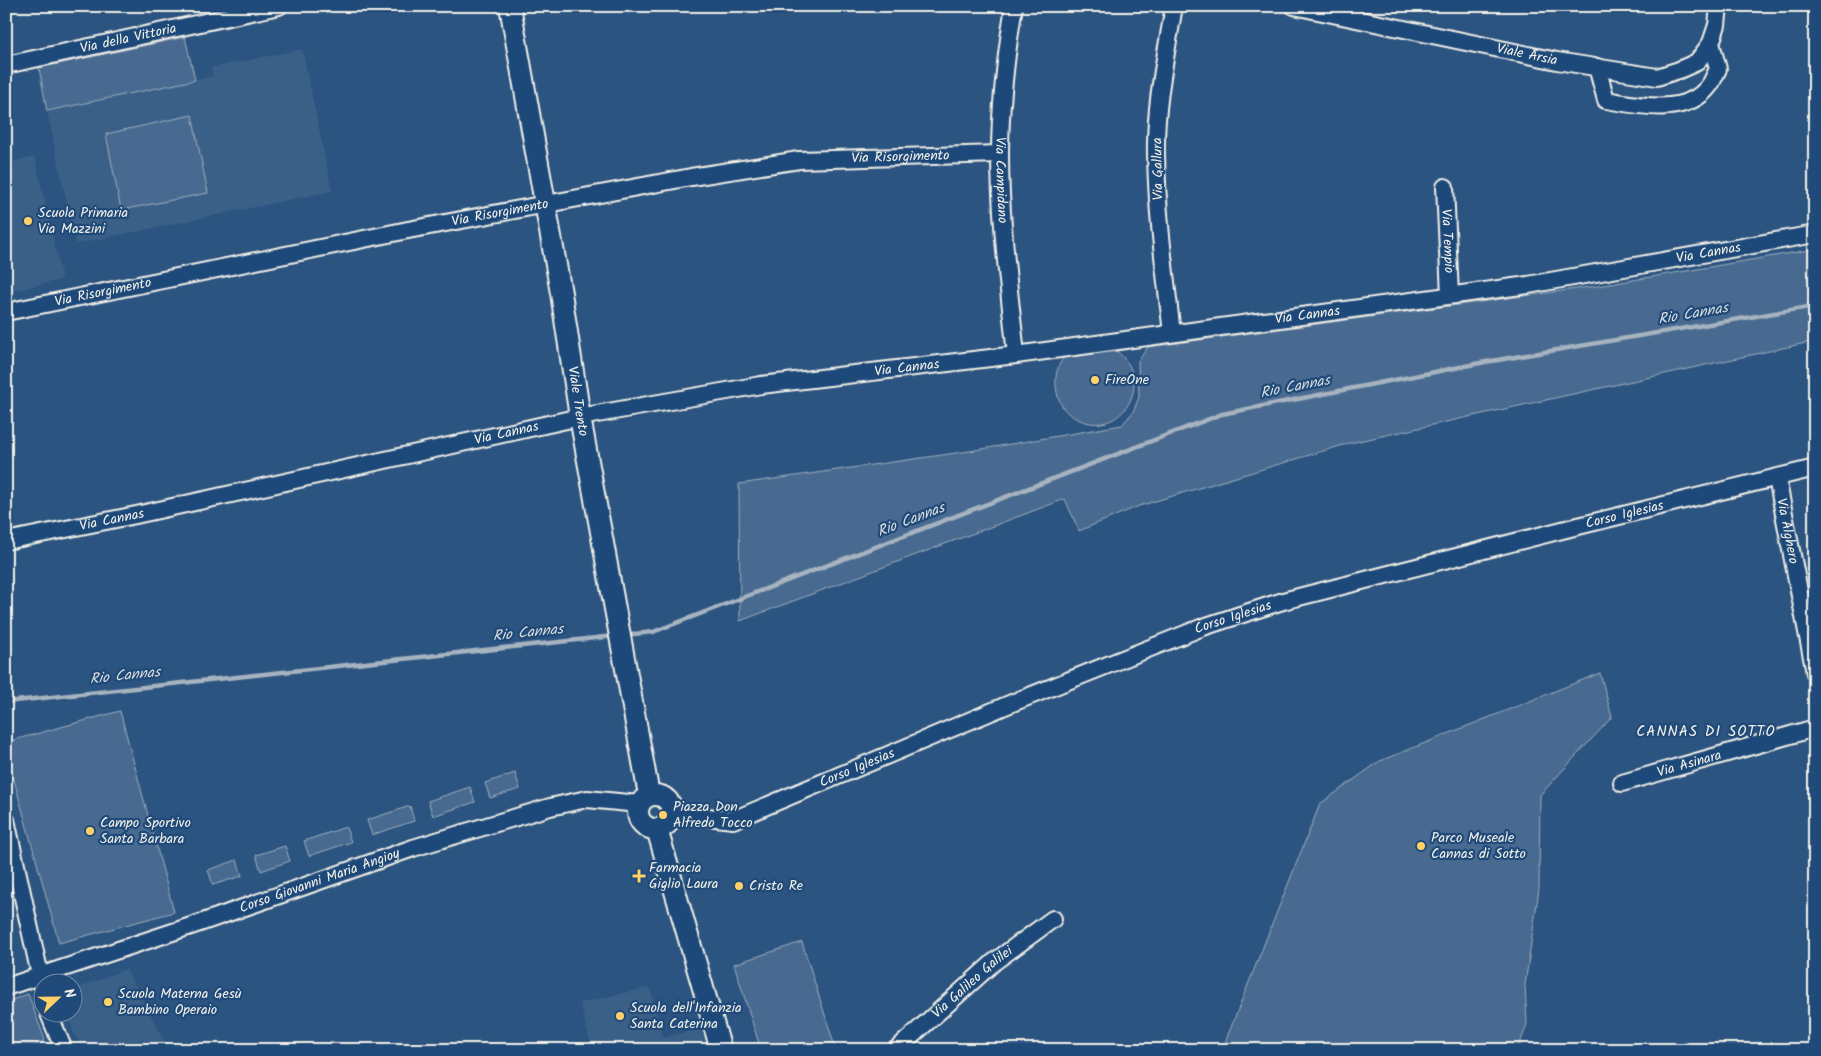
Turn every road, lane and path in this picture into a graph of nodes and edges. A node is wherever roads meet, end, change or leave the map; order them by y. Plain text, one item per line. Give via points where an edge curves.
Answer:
1 (279, 6) edge
2 (510, 6) edge
3 (1014, 6) edge
4 (1174, 6) edge
5 (1294, 6) edge
6 (1719, 6) edge
7 (1711, 43) junction
8 (6, 65) edge
9 (1597, 67) junction
10 (1000, 154) junction
11 (1445, 187) dead end
12 (545, 203) junction
13 (1815, 234) edge
14 (1450, 296) junction
15 (6, 312) edge
16 (1172, 333) junction
17 (1016, 355) junction
18 (580, 417) junction
19 (1815, 468) edge
20 (1777, 478) junction
21 (6, 541) edge
22 (1815, 673) edge
23 (1815, 728) edge
24 (1622, 782) dead end
25 (644, 800) junction
26 (673, 814) junction
27 (6, 820) edge
28 (657, 829) junction
29 (1053, 919) dead end
30 (41, 974) edge
31 (56, 974) edge
32 (32, 981) edge
33 (6, 987) edge
34 (53, 1024) edge
35 (64, 1050) edge
36 (721, 1050) edge
37 (896, 1050) edge

1 - 8 street, Via della Vittoria
2 - 12 main road, Viale Trento
3 - 10 street, Via Campidano via 1006,50
4 - 16 street, Via Gallura via 1158,106 1156,153 1160,240
5 - 9 street, Viale Arsia
6 - 7 street, Viale Arsia
7 - 9 street, Viale Arsia via 1697,62 1657,77
7 - 9 street via 1718,69 1708,87 1692,100 1662,108 1606,100
10 - 12 street, Via Risorgimento via 799,160
10 - 17 street, Via Campidano via 1005,255
11 - 14 street, Via Tempio
12 - 15 street, Via Risorgimento
12 - 18 main road, Viale Trento
13 - 14 street, Via Cannas
14 - 16 street, Via Cannas
16 - 17 street, Via Cannas
17 - 18 street, Via Cannas via 761,385
18 - 21 street, Via Cannas
18 - 25 main road, Viale Trento via 625,659
19 - 20 street, Corso Iglesias
20 - 22 street, Via Alghero
20 - 26 street, Corso Iglesias via 1284,601 1203,627 732,820
23 - 24 street, Via Asinara
25 - 26 main road via 654,794 666,798
25 - 28 main road via 638,815 643,824
25 - 31 street, Corso Giovanni Maria Angioy via 587,799 413,848
26 - 28 main road via 668,824
27 - 30 street
28 - 36 main road
29 - 37 street, Via Galileo Galilei via 994,962
32 - 33 street, Corso Giovanni Maria Angioy
34 - 35 street

